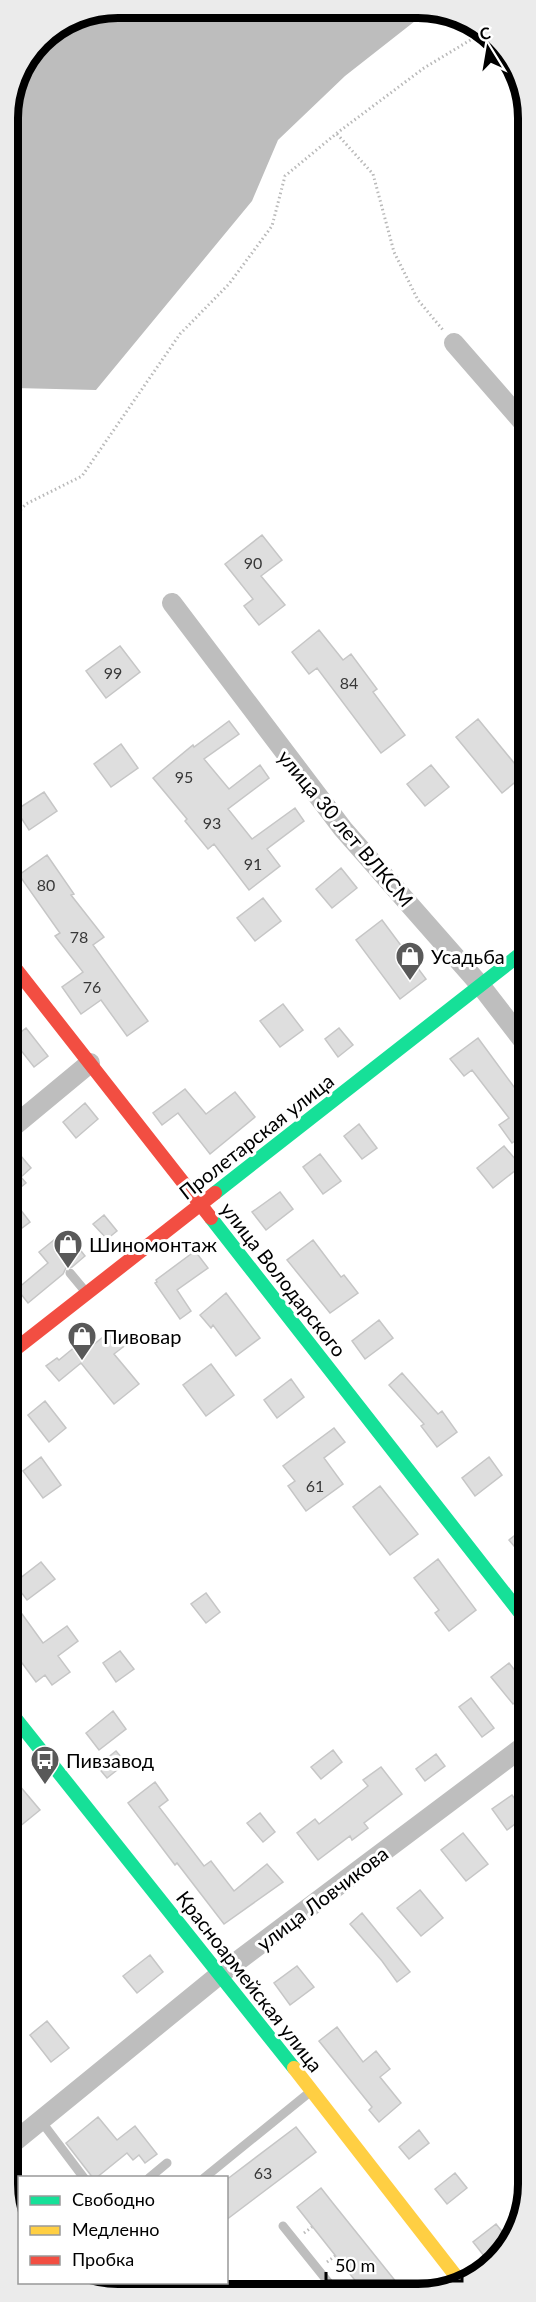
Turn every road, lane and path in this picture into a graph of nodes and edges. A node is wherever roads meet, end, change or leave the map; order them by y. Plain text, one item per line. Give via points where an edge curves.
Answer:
1 (476, 37) edge
2 (337, 133) junction
3 (454, 344) joint
4 (518, 417) edge
5 (18, 513) edge
6 (172, 603) dead end
7 (518, 956) edge
8 (18, 972) edge
9 (480, 986) junction
10 (518, 1034) edge
11 (90, 1063) junction
12 (18, 1123) edge
13 (200, 1204) junction
14 (70, 1273) dead end
15 (87, 1293) junction
16 (18, 1347) edge
17 (518, 1610) edge
18 (18, 1722) edge
19 (518, 1751) edge
20 (219, 1975) junction
21 (312, 2091) junction
22 (41, 2121) junction
23 (18, 2140) edge
24 (167, 2163) dead end
25 (82, 2176) edge
26 (151, 2176) edge
27 (206, 2176) edge
28 (283, 2226) dead end
29 (456, 2276) edge
30 (330, 2284) edge

1 - 2 path via 424,68
2 - 3 path via 373,174 394,252 418,300
2 - 5 path via 285,176 272,226 229,284 180,334 82,476 26,504
3 - 4 street
6 - 9 street, улица 30 лет ВЛКСМ via 343,829
7 - 9 street, Пролетарская улица
8 - 11 street, улица Володарского
9 - 10 street, улица 30 лет ВЛКСМ
9 - 13 street, Пролетарская улица
11 - 12 street
11 - 13 street, улица Володарского
13 - 15 street, Пролетарская улица
13 - 17 street, улица Володарского
14 - 15 lane
15 - 16 street, Пролетарская улица
18 - 20 street, Красноармейская улица
19 - 20 street, улица Ловчикова
20 - 21 street, Красноармейская улица
20 - 22 street, улица Ловчикова
21 - 27 lane
21 - 29 street, Красноармейская улица
22 - 23 street, улица Ловчикова
22 - 25 lane
24 - 26 lane
28 - 30 lane

